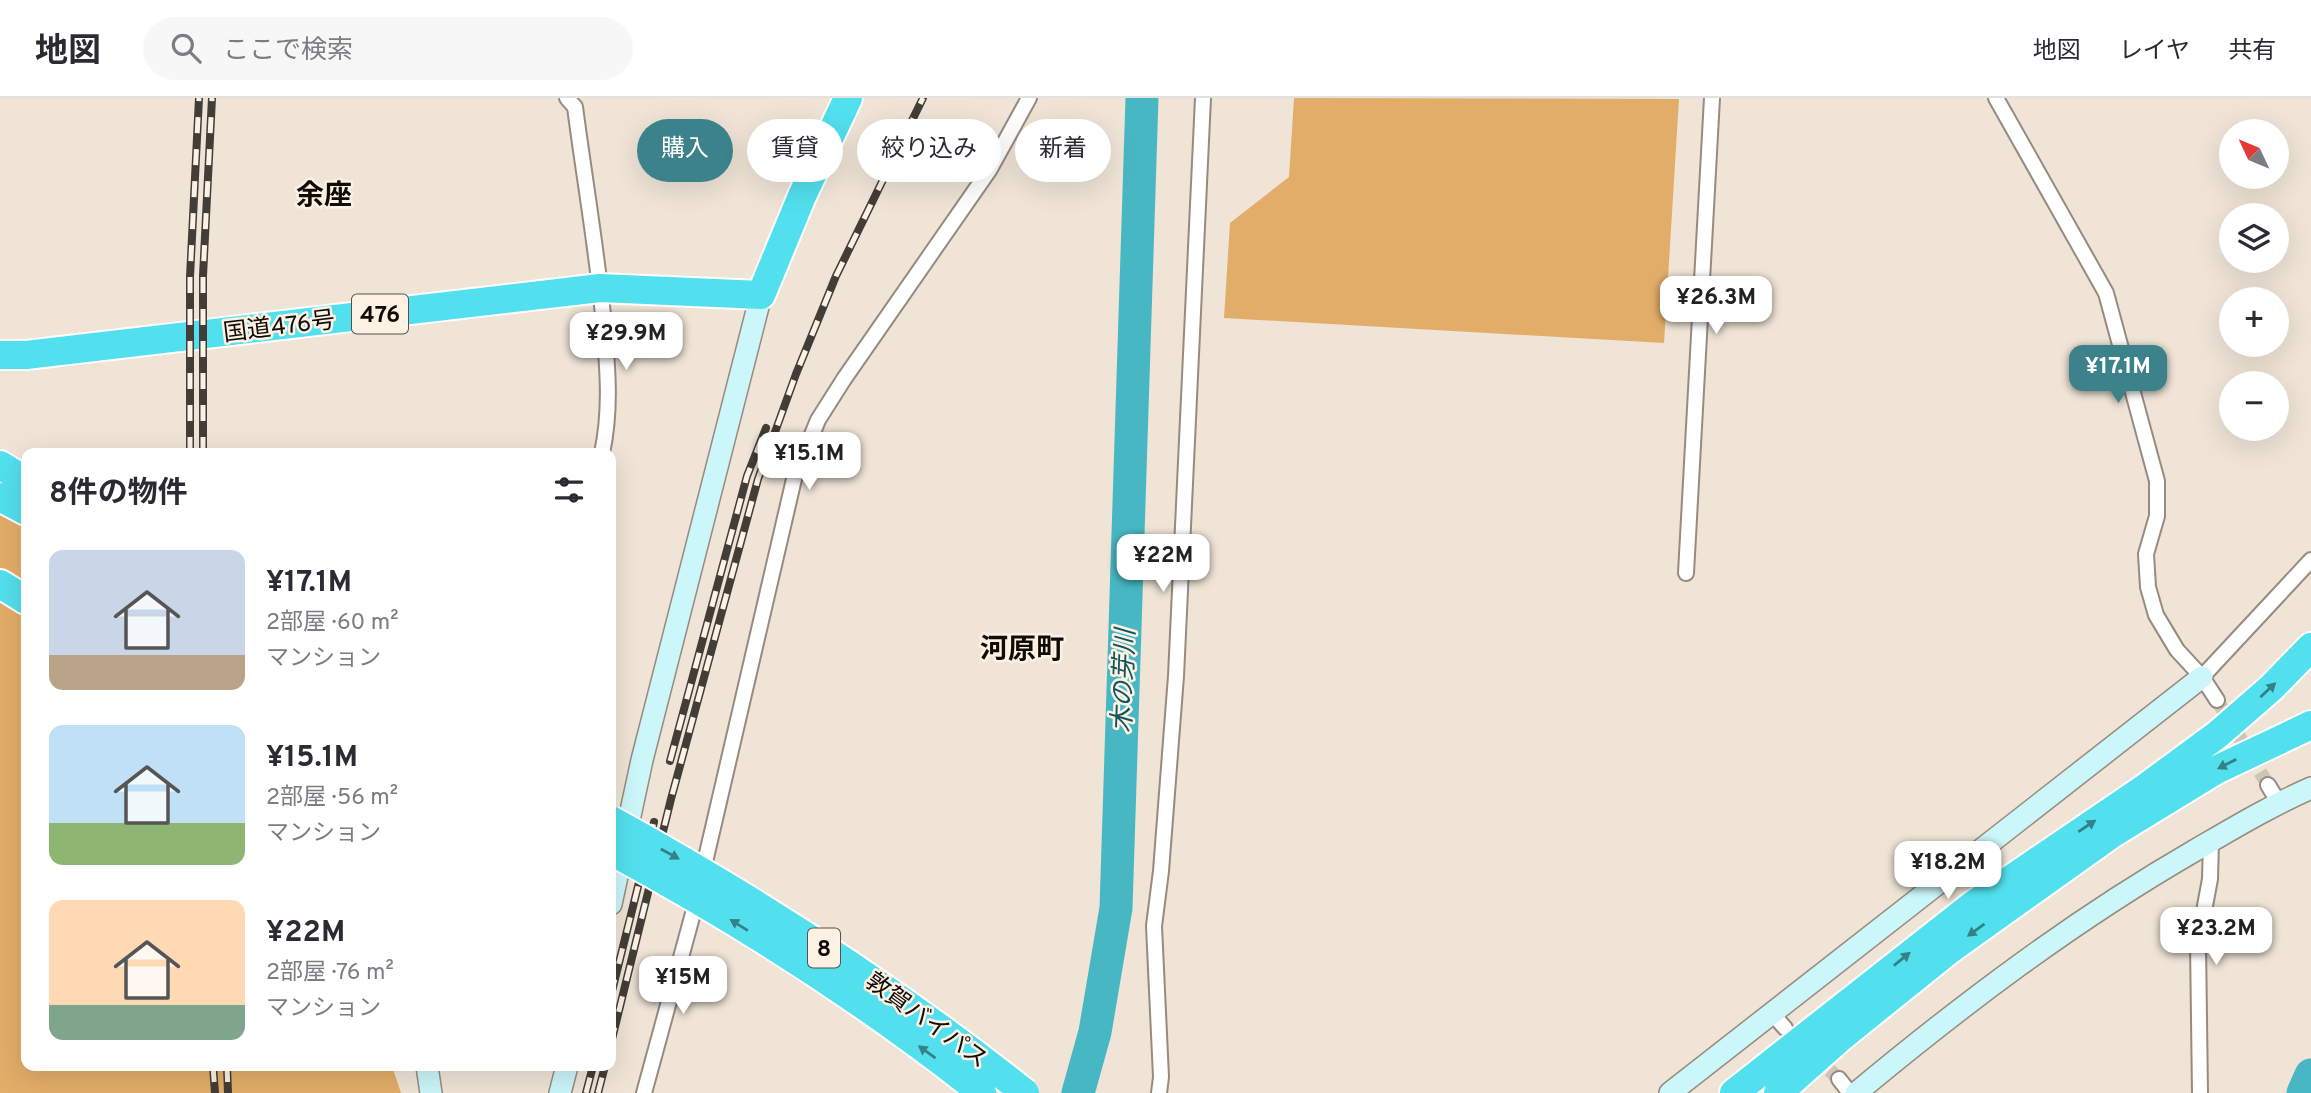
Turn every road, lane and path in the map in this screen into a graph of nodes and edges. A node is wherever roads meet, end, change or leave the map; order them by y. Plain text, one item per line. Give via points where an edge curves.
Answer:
1 (567, 98) edge
2 (848, 98) edge
3 (1029, 98) edge
4 (1203, 98) edge
5 (1712, 98) edge
6 (1996, 98) edge
7 (600, 288) junction
8 (761, 295) junction
9 (0, 355) edge
10 (603, 448) edge
11 (0, 465) edge
12 (21, 478) edge
13 (0, 497) edge
14 (21, 508) edge
15 (2311, 560) edge
16 (0, 571) edge
17 (1686, 573) dead end
18 (21, 582) edge
19 (0, 584) edge
20 (21, 597) edge
21 (2311, 647) edge
22 (2202, 677) junction
23 (2217, 700) tunnel mouth
24 (2311, 725) edge
25 (2311, 788) edge
26 (616, 823) edge
27 (2211, 841) junction
28 (616, 854) edge
29 (616, 881) edge
30 (1874, 982) junction
31 (905, 1001) junction
32 (1841, 1037) junction
33 (566, 1071) edge
34 (1839, 1079) tunnel mouth
35 (560, 1093) edge
36 (644, 1093) edge
37 (982, 1093) edge
38 (1025, 1093) edge
39 (1039, 1093) edge
40 (1159, 1093) edge
41 (1670, 1093) edge
42 (1734, 1093) edge
43 (1752, 1093) edge
44 (1778, 1093) edge
45 (1787, 1093) edge
46 (1850, 1093) edge
47 (1856, 1093) edge
48 (2200, 1093) edge

1 - 7 street via 575,107
2 - 8 highway
3 - 36 street via 990,169 818,420 794,479 690,930
4 - 40 street via 1176,676 1154,926
5 - 17 street
6 - 22 street via 2106,293 2157,481 2157,516 2146,554 2148,587 2156,615 2177,650
7 - 8 highway, 国道476号 / 476
7 - 9 highway, 国道476号 / 476
7 - 10 street via 609,377
8 - 29 street via 642,760
11 - 12 highway
13 - 14 highway
15 - 22 street
16 - 18 highway
19 - 20 highway
30 -> 21 highway via 1973,905 2197,751
22 - 23 street
22 - 41 street via 1778,1020
24 -> 32 highway via 2216,769 2113,833 1949,950
25 - 27 street via 2274,794
26 -> 31 highway, 敦賀バイパス / 8, bridge
27 - 47 street via 2141,881 2045,946
27 - 48 street via 2210,879 2198,943
37 -> 28 highway, 敦賀バイパス / 8, bridge via 815,974
30 - 42 highway
30 - 43 highway
31 - 38 highway, 敦賀バイパス / 8, bridge
31 - 39 highway, bridge
32 - 44 highway
32 - 45 highway
33 - 35 street
34 - 46 street

